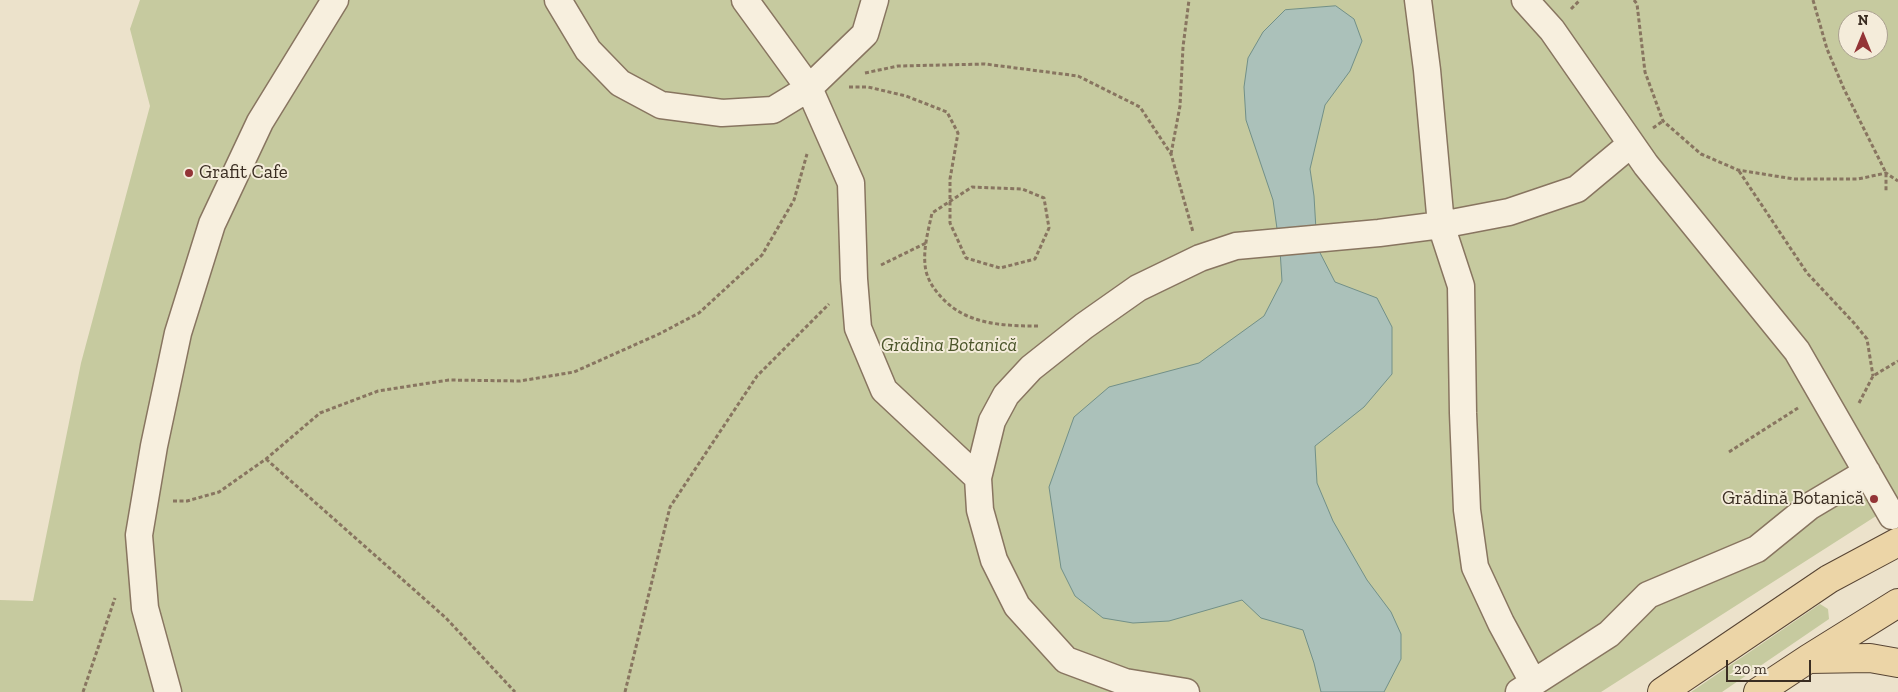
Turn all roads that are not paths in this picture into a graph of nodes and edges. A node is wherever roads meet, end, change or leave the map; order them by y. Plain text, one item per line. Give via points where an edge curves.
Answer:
1 (335, 0) edge
2 (558, 0) edge
3 (745, 0) edge
4 (875, 0) edge
5 (1418, 0) edge
6 (1525, 0) edge
7 (809, 88) junction
8 (1632, 144) junction
9 (1441, 225) junction
10 (1867, 472) junction
11 (978, 478) junction
12 (1892, 516) dead end
13 (1898, 542) edge
14 (1898, 603) edge
15 (1808, 659) junction
16 (1898, 663) edge
17 (1526, 687) edge
18 (168, 692) edge
19 (1186, 692) edge
20 (1662, 692) edge
21 (1758, 692) edge

1 - 18 street via 260,122 212,224 178,333 139,535 145,608
2 - 7 street via 588,50 620,83 661,105 722,113 773,110
3 - 7 street
4 - 7 street via 865,34
5 - 9 street
6 - 8 street via 1552,30
7 - 11 street via 851,183 858,328 884,390
8 - 9 street via 1577,189 1509,212
8 - 10 street via 1797,351
9 - 11 street via 1236,246 1200,258 1138,288 1031,368 1006,395 992,421
9 - 17 street via 1461,286 1467,510 1475,567
10 - 12 street
10 - 17 street via 1810,506 1757,549 1648,595 1609,634
11 - 19 street via 980,510 994,560 1017,606 1066,660 1125,682
13 - 20 main road via 1829,579
14 - 15 main road
15 - 16 main road via 1870,658
15 - 21 main road

